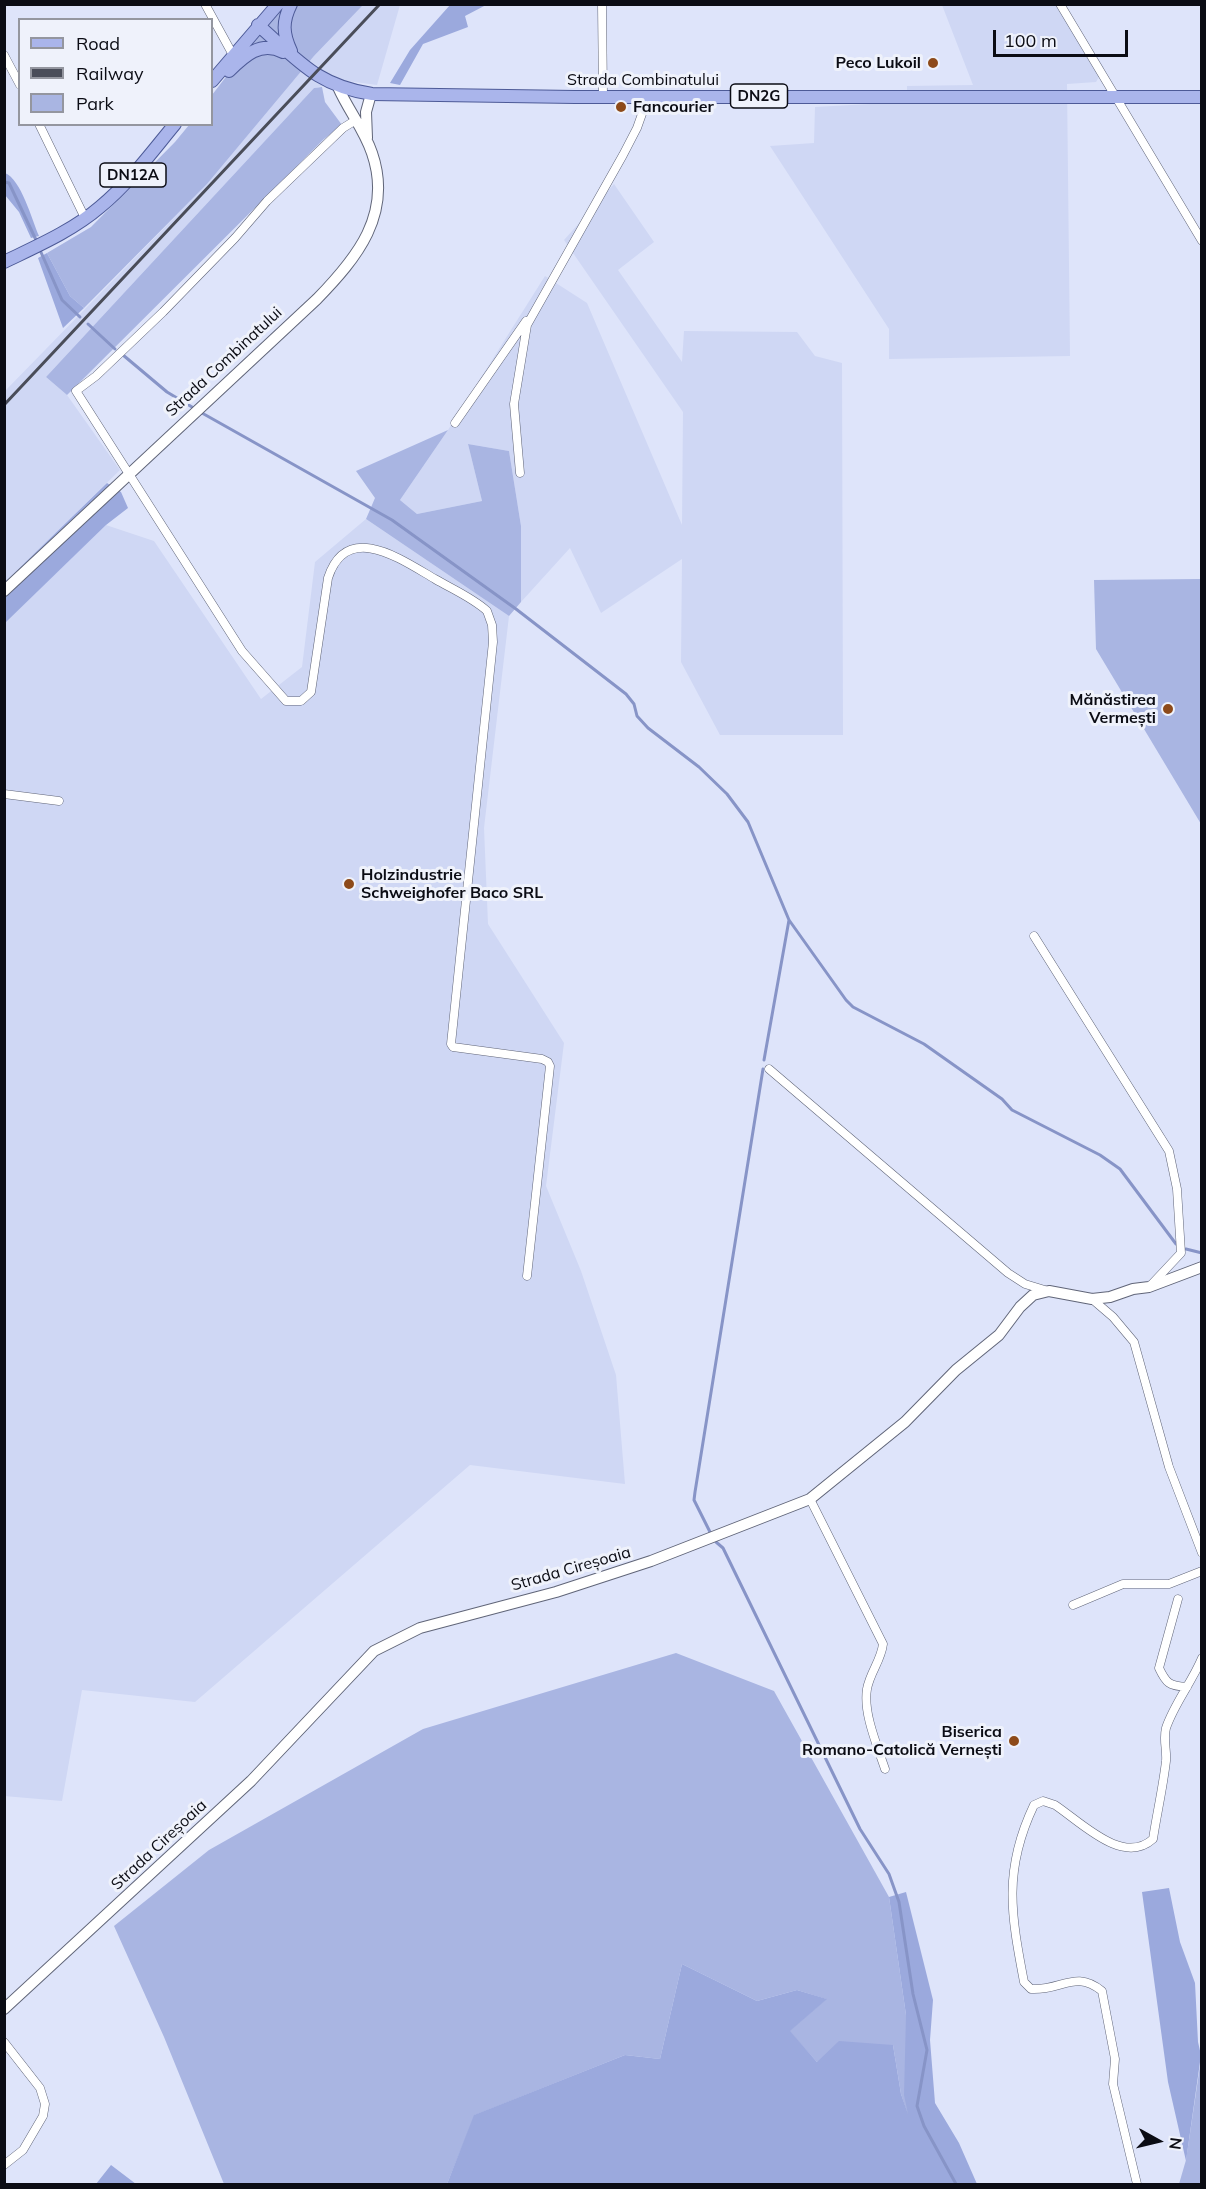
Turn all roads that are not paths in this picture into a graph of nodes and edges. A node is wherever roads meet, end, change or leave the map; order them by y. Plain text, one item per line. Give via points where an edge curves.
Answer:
1 (205, 4) edge
2 (278, 4) edge
3 (291, 4) edge
4 (602, 4) edge
5 (1060, 4) edge
6 (213, 18) edge
7 (213, 19) edge
8 (258, 25) junction
9 (4, 55) edge
10 (233, 55) junction
11 (294, 58) junction
12 (213, 80) edge
13 (18, 81) edge
14 (338, 87) junction
15 (213, 88) edge
16 (371, 94) junction
17 (603, 97) junction
18 (648, 97) junction
19 (1202, 97) edge
20 (1116, 99) junction
21 (356, 120) junction
22 (40, 126) edge
23 (173, 126) edge
24 (367, 142) junction
25 (85, 218) junction
26 (1202, 241) edge
27 (4, 262) edge
28 (533, 311) junction
29 (455, 423) dead end
30 (520, 473) dead end
31 (128, 475) junction
32 (4, 591) edge
33 (4, 794) edge
34 (60, 801) dead end
35 (1035, 936) dead end
36 (769, 1070) dead end
37 (1202, 1267) edge
38 (527, 1275) dead end
39 (1149, 1287) junction
40 (1049, 1291) junction
41 (1092, 1299) junction
42 (810, 1499) junction
43 (1202, 1554) edge
44 (1202, 1570) edge
45 (1178, 1599) dead end
46 (1073, 1605) dead end
47 (1202, 1658) edge
48 (1187, 1687) junction
49 (885, 1768) dead end
50 (4, 2009) edge
51 (4, 2042) edge
52 (4, 2165) edge
53 (1137, 2184) edge

1 - 6 street
2 - 8 main road
3 - 11 main road via 283,31
4 - 17 street
5 - 20 street
7 - 10 street
8 - 10 main road
8 - 11 main road, Strada Combinatului / DN2G
9 - 13 street
10 - 12 main road
11 - 14 main road, Strada Combinatului / DN2G
11 - 15 main road via 275,48 260,48 246,55
14 - 16 main road, Strada Combinatului / DN2G
14 - 21 street, Strada Combinatului
16 - 17 main road, Strada Combinatului / DN2G
16 - 24 street via 366,112
17 - 18 main road, Strada Combinatului / DN2G
18 - 20 main road, Strada Combinatului / DN2G
18 - 28 street via 619,163
19 - 20 main road, Strada Combinatului / DN2G
20 - 26 street
21 - 24 street, Strada Combinatului
21 - 31 street via 267,201 163,312 76,391
22 - 25 street
23 - 25 main road, DN12A via 120,189
24 - 31 street, Strada Combinatului via 376,166 378,201 374,222 362,247 317,299
25 - 27 main road, DN12A
28 - 29 street
28 - 30 street via 522,340 516,386 514,421
31 - 32 street, Strada Combinatului
31 - 38 street via 242,651 286,702 301,701 311,692 328,578 347,551 368,548 388,553 476,603 490,618 493,642 451,1044 469,1052 542,1059 550,1066
33 - 34 street
35 - 39 street via 1169,1151 1177,1190 1181,1253
36 - 40 street via 1008,1274
37 - 39 street
39 - 41 street
40 - 41 street
40 - 42 street, Strada Cireșoaia via 1026,1301 999,1335 956,1370 905,1422
41 - 43 street via 1134,1342 1169,1467
42 - 49 street via 883,1644 882,1658 867,1690 874,1735
42 - 50 street, Strada Cireșoaia via 651,1562 420,1628 374,1652 251,1781
44 - 46 street via 1169,1584 1123,1584
45 - 48 street via 1159,1668 1165,1682
47 - 48 street
48 - 53 street via 1167,1728 1153,1839 1130,1850 1116,1847 1055,1805 1043,1801 1034,1805 1028,1817 1012,1872 1011,1903 1024,1982 1031,1989 1041,1990 1090,1981 1102,1991 1115,2059 1113,2084
51 - 52 street via 40,2088 45,2104 43,2116 22,2150

